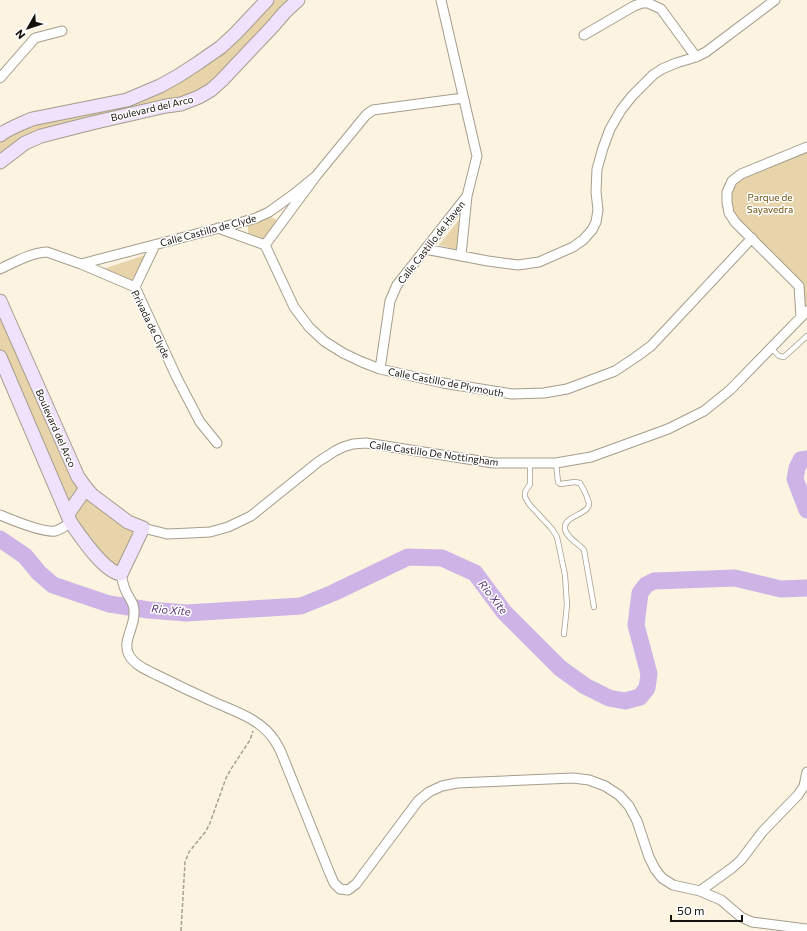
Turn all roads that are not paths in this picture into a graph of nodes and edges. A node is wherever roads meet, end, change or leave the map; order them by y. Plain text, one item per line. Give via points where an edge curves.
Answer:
1 (267, 0) edge
2 (298, 0) edge
3 (440, 0) edge
4 (775, 0) edge
5 (62, 31) dead end
6 (584, 36) dead end
7 (696, 57) junction
8 (0, 78) edge
9 (463, 98) junction
10 (0, 135) edge
11 (807, 147) edge
12 (0, 162) edge
13 (316, 176) junction
14 (467, 196) junction
15 (218, 228) junction
16 (752, 238) junction
17 (155, 245) junction
18 (265, 245) junction
19 (425, 249) junction
20 (461, 255) junction
21 (81, 264) junction
22 (0, 269) edge
23 (135, 287) junction
24 (803, 287) edge
25 (0, 301) edge
26 (804, 314) edge
27 (807, 336) edge
28 (771, 348) junction
29 (0, 357) edge
30 (380, 369) junction
31 (217, 443) dead end
32 (556, 463) junction
33 (530, 464) junction
34 (86, 488) junction
35 (0, 515) edge
36 (69, 518) junction
37 (142, 528) junction
38 (121, 574) junction
39 (594, 607) dead end
40 (564, 634) dead end
41 (807, 772) edge
42 (700, 891) junction
43 (807, 929) edge

1 - 10 street, Boulevard del Arco via 221,47 160,86 127,100 32,119
2 - 12 street, Boulevard del Arco via 222,80 199,97 181,104 41,136 25,143
3 - 9 street, Calle Castillo de Haven
4 - 7 street
5 - 8 street via 35,38
6 - 7 street via 634,6 648,3 660,9
7 - 20 street via 676,63 653,75 621,110 610,129 597,169 596,222 583,240 539,262 525,264
9 - 13 street, Calle Castillo de Clyde via 373,110 366,115
9 - 14 street, Calle Castillo de Haven via 477,156
11 - 16 street via 741,174 732,181 727,192 729,213
13 - 15 street, Calle Castillo de Clyde via 269,212
13 - 18 street
14 - 19 street, Calle Castillo de Haven
14 - 20 street, Calle Castillo de Haven
15 - 17 street, Calle Castillo de Clyde
15 - 18 street
16 - 24 street
16 - 30 street, Calle Castillo de Plymouth via 650,346 615,371 585,383 544,393 512,394 443,383
17 - 21 street, Calle Castillo de Clyde
17 - 23 street, Privada de Clyde
18 - 30 street, Calle Castillo de Plymouth via 294,307 309,327 324,341 343,353
19 - 20 street
19 - 30 street, Calle Castillo de Haven via 397,285 390,301
21 - 22 street, Privada de Clyde via 41,252
21 - 23 street, Privada de Clyde
23 - 31 street, Privada de Clyde via 180,384 200,422
24 - 26 street
25 - 34 street, Boulevard del Arco via 69,458
26 - 28 street, Calle Castillo De Nottingham
27 - 28 lane via 784,357 779,356
28 - 32 street, Calle Castillo De Nottingham via 730,390 704,411 668,429 591,457
29 - 36 street
32 - 33 street, Calle Castillo De Nottingham
32 - 39 lane via 558,482 580,483 589,503 584,512 566,523 565,530 568,537 584,550
33 - 37 street, Calle Castillo De Nottingham via 493,463 366,443 353,444 335,451 318,462 251,516 228,527 210,532 167,534
33 - 40 lane via 530,484 525,497 557,537 565,575 568,605
34 - 36 street
34 - 37 street, Boulevard del Arco via 128,522
35 - 36 street via 46,531 55,531
36 - 38 street via 99,559 113,571
37 - 38 street
38 - 42 street via 125,590 135,609 127,648 131,659 175,684 239,713 266,730 281,752 330,874 340,890 348,890 356,884 418,801 429,792 457,783 573,778 589,780 619,795 637,821 649,857 662,878 673,884
41 - 42 street via 804,786 798,795 763,831 741,860
42 - 43 street via 721,900 741,917 752,922

